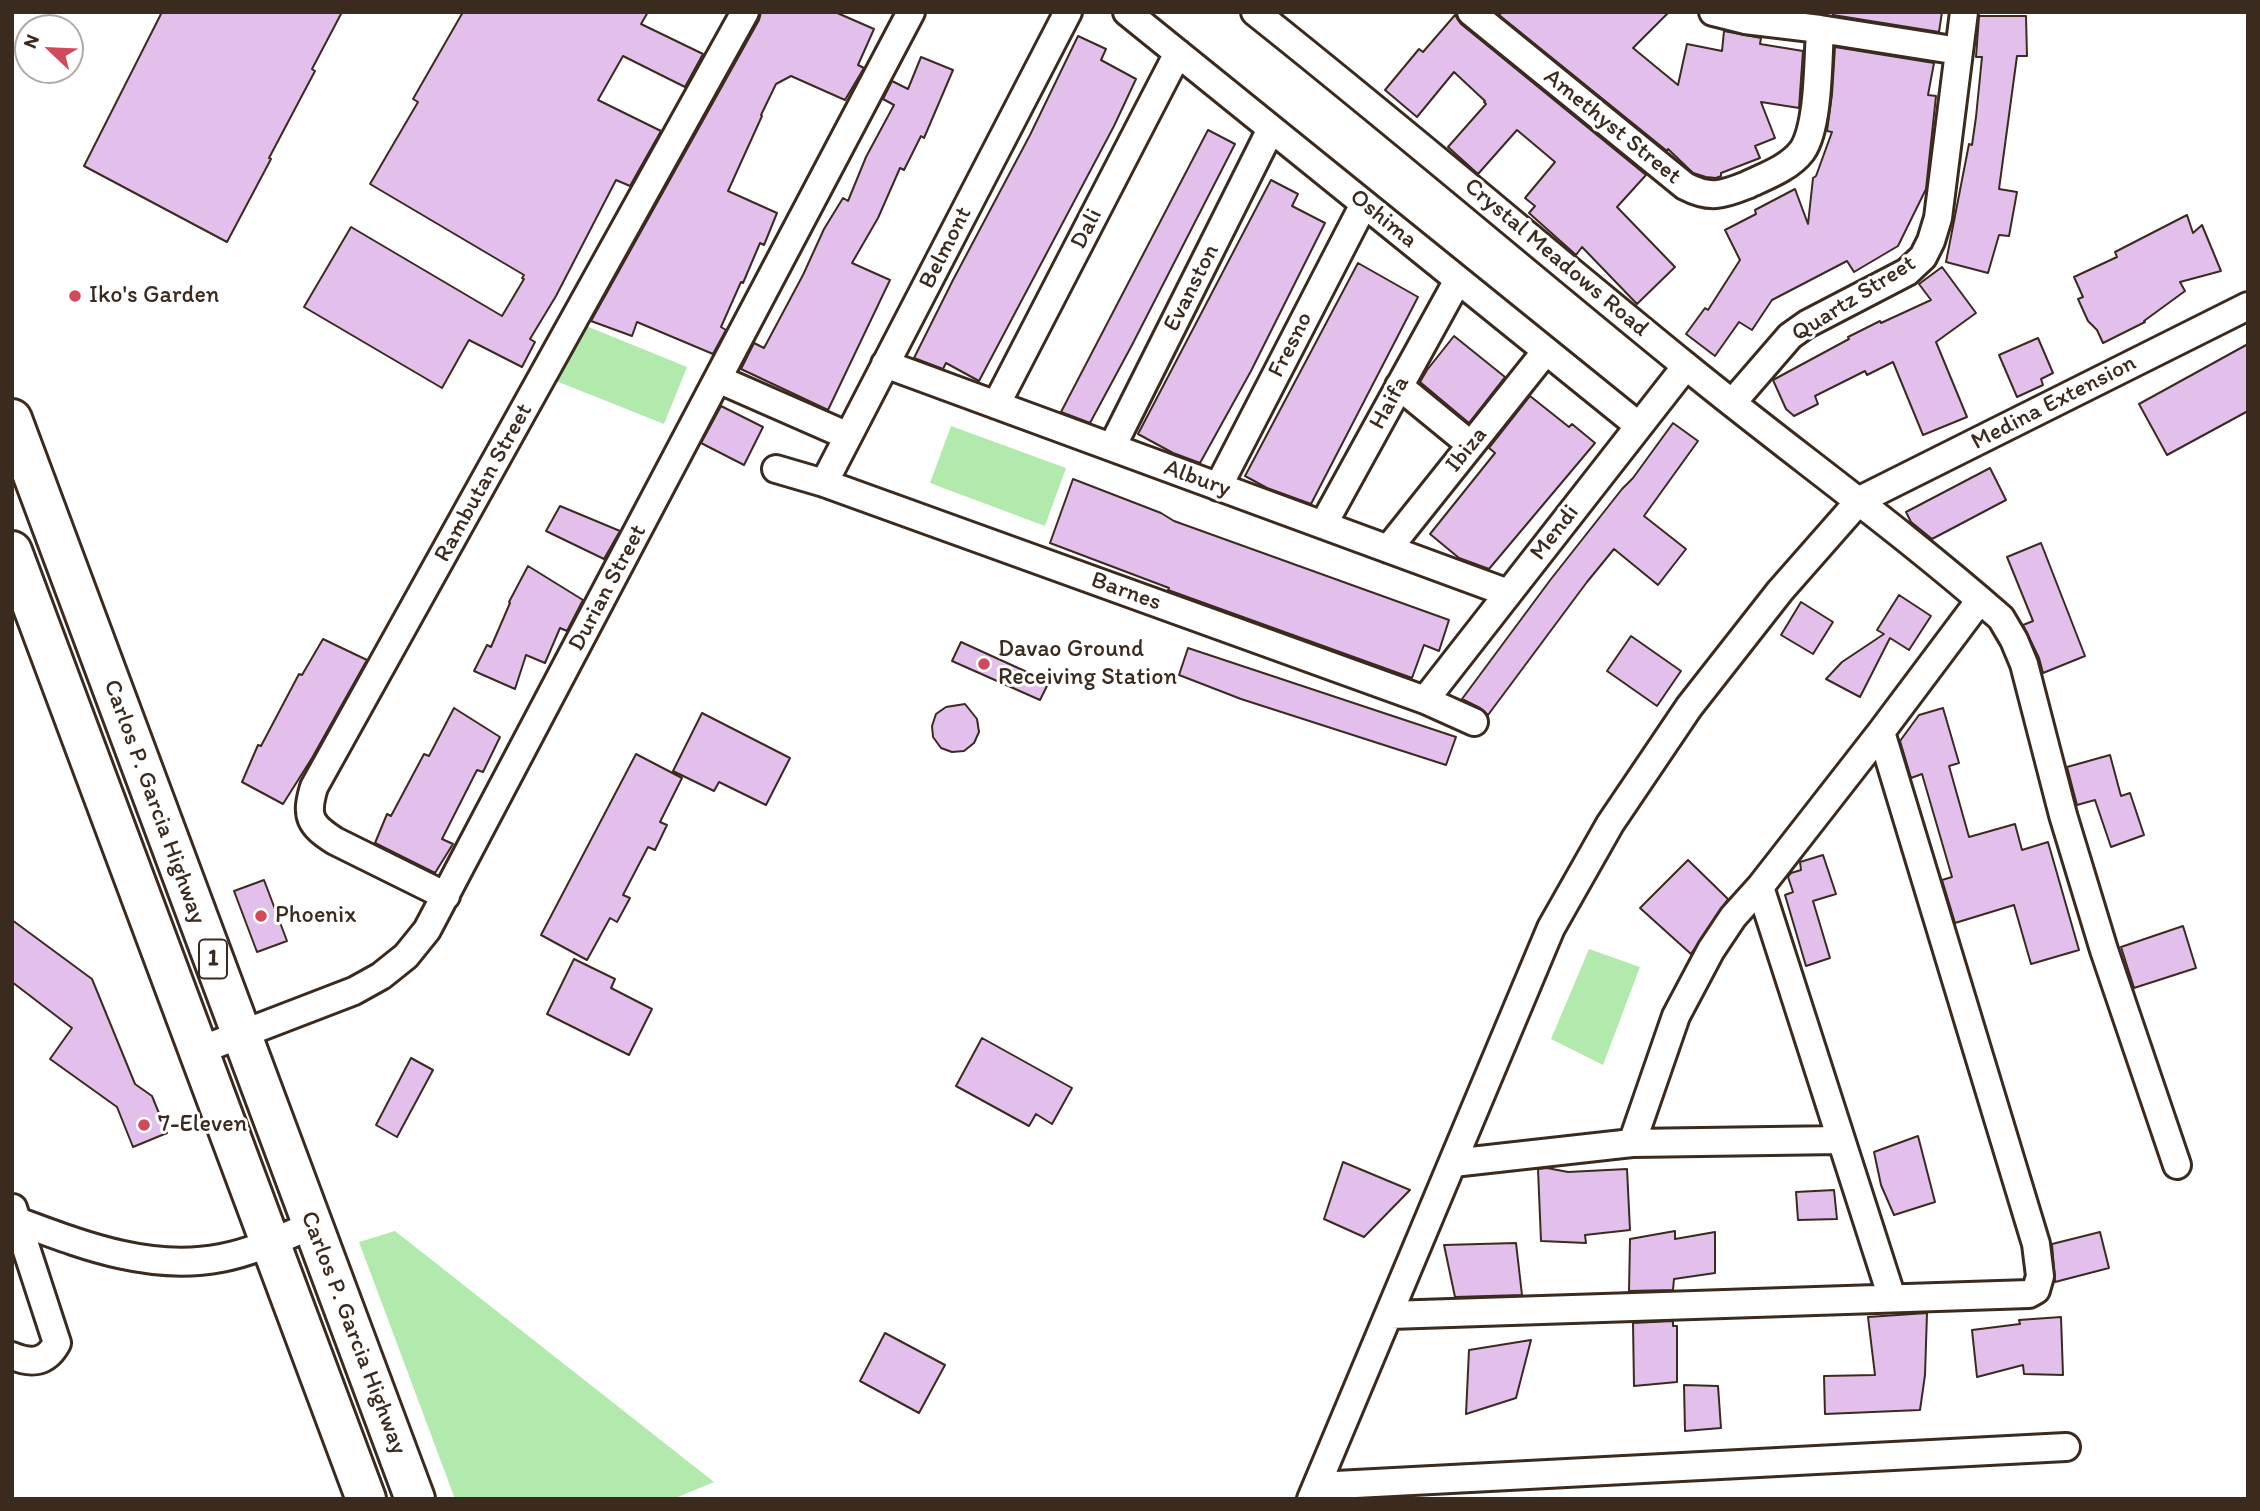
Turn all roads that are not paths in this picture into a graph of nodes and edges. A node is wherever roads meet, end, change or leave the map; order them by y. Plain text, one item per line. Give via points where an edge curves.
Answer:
1 (745, 12) edge
2 (911, 12) edge
3 (1068, 12) edge
4 (1127, 12) edge
5 (1255, 12) edge
6 (1471, 12) edge
7 (1713, 12) edge
8 (1964, 12) edge
9 (1821, 29) junction
10 (1959, 51) junction
11 (1178, 53) junction
12 (1271, 129) junction
13 (1364, 204) junction
14 (1458, 280) junction
15 (2248, 306) edge
16 (1546, 351) junction
17 (885, 364) junction
18 (1686, 366) junction
19 (718, 379) junction
20 (1399, 386) junction
21 (1732, 403) junction
22 (996, 405) junction
23 (12, 419) edge
24 (1639, 426) junction
25 (848, 436) junction
26 (1471, 445) junction
27 (1112, 447) junction
28 (776, 469) dead end
29 (824, 483) junction
30 (1218, 486) junction
31 (1860, 500) junction
32 (1323, 525) junction
33 (1388, 549) junction
34 (12, 551) edge
35 (1508, 593) junction
36 (1980, 600) junction
37 (1424, 700) junction
38 (1474, 722) dead end
39 (1881, 732) junction
40 (1760, 887) junction
41 (446, 896) junction
42 (241, 1034) junction
43 (198, 1051) junction
44 (1840, 1140) junction
45 (1632, 1143) junction
46 (1453, 1163) junction
47 (2177, 1165) dead end
48 (14, 1216) edge
49 (312, 1225) junction
50 (270, 1244) junction
51 (1892, 1298) junction
52 (1390, 1315) junction
53 (12, 1356) edge
54 (2066, 1447) dead end
55 (1314, 1492) edge
56 (366, 1499) edge
57 (415, 1499) edge

1 - 41 street, Rambutan Street via 314,787 309,814 321,832
2 - 19 street, Durian Street
3 - 17 street, Belmont
4 - 11 street, Oshima
5 - 18 street, Crystal Meadows Road
6 - 9 street, Amethyst Street via 1685,186 1711,195 1768,176 1801,152 1812,129
7 - 9 street
8 - 10 street, Quartz Street
9 - 10 street
10 - 21 street, Quartz Street via 1938,218 1923,257 1907,272 1790,336
11 - 12 street, Oshima
11 - 22 street, Dali
12 - 13 street, Oshima
12 - 27 street, Evanston
13 - 14 street, Oshima
13 - 30 street, Fresno
14 - 16 street, Oshima
14 - 20 street, Haifa
15 - 31 street, Medina Extension
16 - 24 street, Oshima
16 - 26 street, Ibiza
17 - 22 street, Albury
17 - 25 street, Belmont
18 - 21 street, Crystal Meadows Road
18 - 24 street, Mendi
19 - 25 street
19 - 41 street, Durian Street
20 - 26 street
20 - 32 street, Haifa
21 - 31 street, Crystal Meadows Road
22 - 27 street, Albury
23 - 42 highway, Carlos P. Garcia Highway / 1
24 - 35 street, Mendi
25 - 29 street, Belmont
26 - 33 street, Ibiza
27 - 30 street, Albury
28 - 29 street, Barnes
29 - 37 street, Barnes
30 - 32 street, Albury
31 - 36 street, Crystal Meadows Road
31 - 46 street via 1780,591 1698,696 1610,824 1551,928
32 - 33 street, Albury
33 - 35 street, Albury
34 - 43 highway, Carlos P. Garcia Highway / 1
35 - 37 street, Mendi
36 - 39 street
36 - 47 street, Crystal Meadows Road via 2001,618 2024,664 2104,950
37 - 38 street, Barnes
39 - 40 street
39 - 51 street via 2036,1244 2040,1276 2036,1290 2029,1294
40 - 44 street
40 - 45 street via 1711,950 1676,1016
41 - 42 street, Durian Street via 406,956 381,976 354,991
42 - 43 street, Durian Street
42 - 49 highway, Carlos P. Garcia Highway / 1
43 - 50 highway, Carlos P. Garcia Highway / 1
44 - 45 street
44 - 51 street
45 - 46 street
46 - 52 street
48 - 50 street via 125,1257 156,1262 222,1258
48 - 53 street via 57,1343 39,1362
49 - 50 street
49 - 57 highway, Carlos P. Garcia Highway / 1
50 - 56 highway, Carlos P. Garcia Highway / 1
51 - 52 street
52 - 55 street
54 - 55 street

